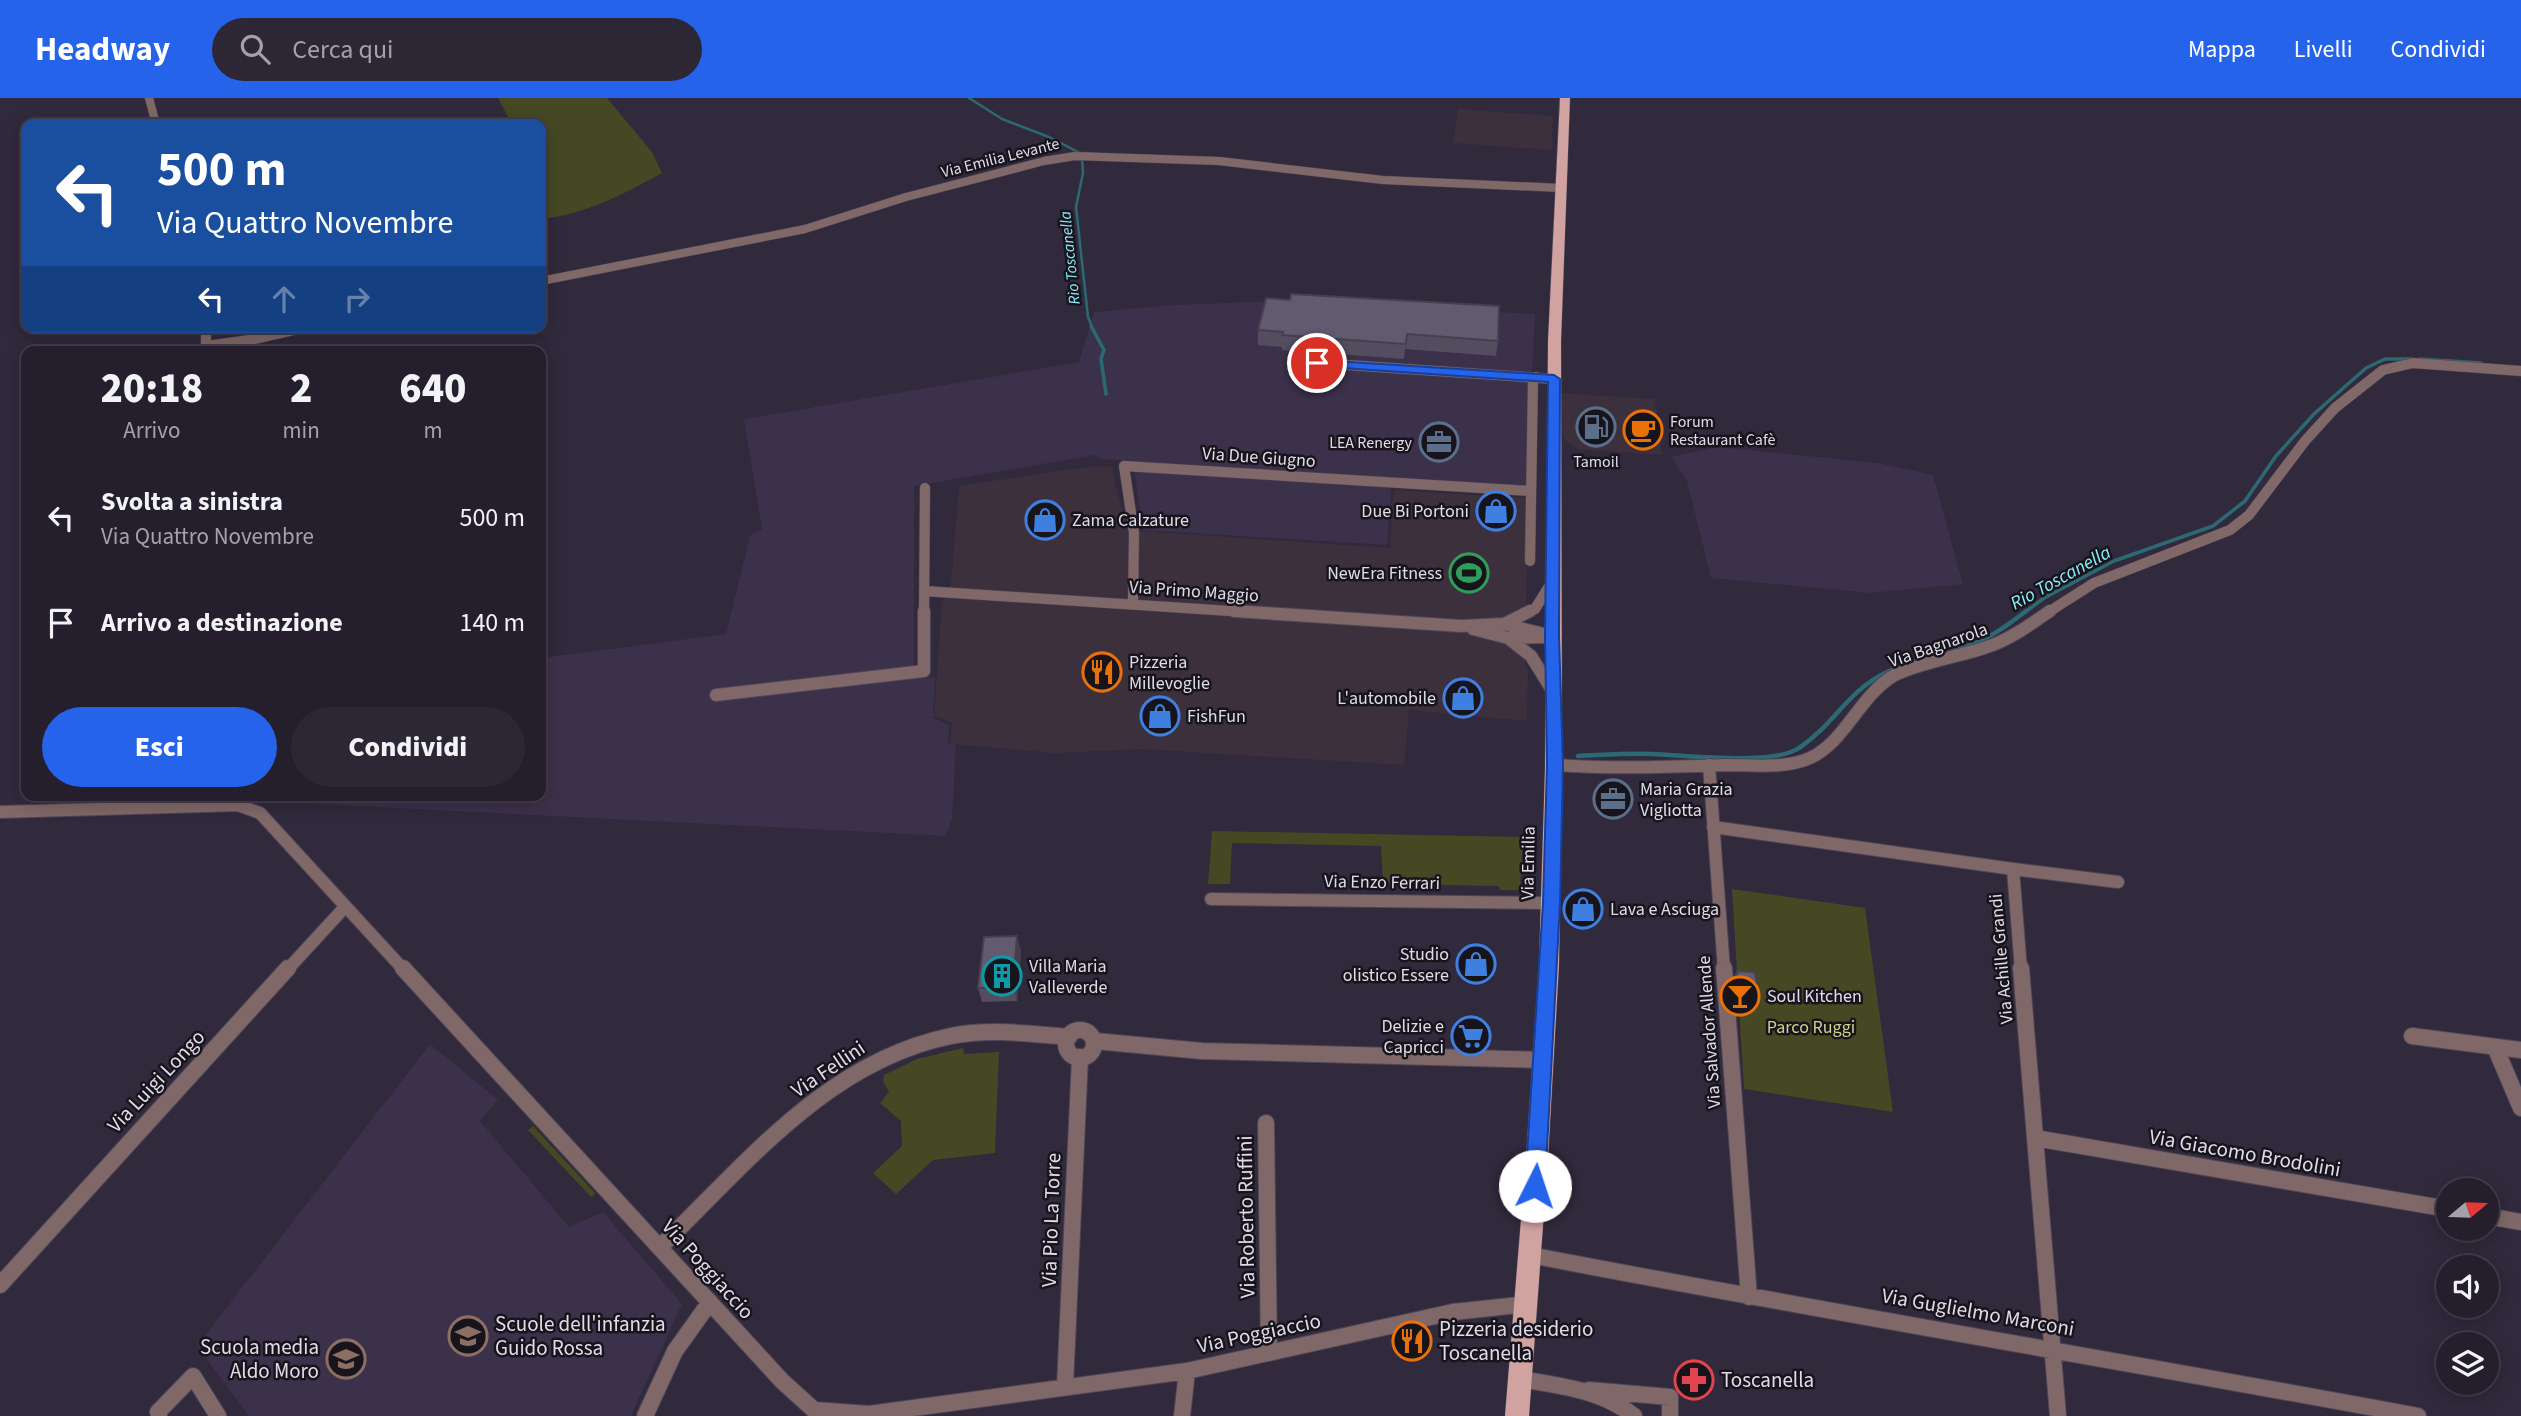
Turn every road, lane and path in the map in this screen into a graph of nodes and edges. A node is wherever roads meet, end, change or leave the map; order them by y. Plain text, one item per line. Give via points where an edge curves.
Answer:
1 (149, 98) edge
2 (1565, 98) edge
3 (155, 119) edge
4 (1561, 188) junction
5 (546, 280) edge
6 (281, 333) edge
7 (221, 346) edge
8 (2521, 371) edge
9 (1307, 372) dead end
10 (1536, 377) junction
11 (1554, 379) junction
12 (925, 488) dead end
13 (1531, 491) junction
14 (1530, 561) dead end
15 (1554, 579) junction
16 (924, 591) junction
17 (1133, 604) junction
18 (1503, 624) junction
19 (1461, 626) junction
20 (1552, 636) junction
21 (1508, 638) junction
22 (1552, 690) junction
23 (716, 695) dead end
24 (1555, 765) junction
25 (1709, 765) junction
26 (217, 801) edge
27 (237, 801) edge
28 (0, 813) edge
29 (1713, 827) junction
30 (2013, 869) junction
31 (2118, 882) dead end
32 (1211, 899) dead end
33 (1551, 903) junction
34 (345, 907) junction
35 (2412, 1036) dead end
36 (1069, 1037) junction
37 (1095, 1041) junction
38 (2495, 1047) junction
39 (2521, 1050) edge
40 (1080, 1057) junction
41 (1544, 1060) junction
42 (2521, 1108) edge
43 (1266, 1123) dead end
44 (2035, 1138) junction
45 (2436, 1207) edge
46 (2499, 1218) edge
47 (2521, 1222) edge
48 (661, 1247) junction
49 (1530, 1255) junction
50 (0, 1285) edge
51 (1749, 1297) junction
52 (710, 1301) junction
53 (1528, 1304) junction
54 (2053, 1348) junction
55 (1269, 1353) junction
56 (1187, 1371) junction
57 (1521, 1379) junction
58 (1065, 1386) junction
59 (1581, 1391) junction
60 (159, 1416) edge
61 (218, 1416) edge
62 (645, 1416) edge
63 (1182, 1416) edge
64 (1517, 1416) edge
65 (1634, 1416) edge
66 (1670, 1416) edge
67 (2059, 1416) edge
68 (2418, 1416) edge

1 - 3 street
2 - 4 main road
4 - 5 street, Via Emilia Levante via 1383,180 1219,161 1076,156 906,197 805,229
4 - 11 main road, Via Emilia
6 - 7 street
8 - 25 street, Via Bagnarola via 2425,363 2383,370 2335,408 2249,515 2230,530 2094,583 1990,646 1894,676 1866,699 1826,748 1810,758
9 - 10 street via 1317,363
10 - 11 street
10 - 13 street
11 - 15 main road, Via Emilia
12 - 16 street
13 - 14 street
13 - 17 street, Via Due Giugno via 1124,466 1134,533
15 - 18 street, Via Primo Maggio via 1535,609
15 - 20 main road, Via Emilia
16 - 17 street, Via Primo Maggio
16 - 23 street via 924,671
17 - 19 street, Via Primo Maggio
18 - 19 street, Via Primo Maggio
18 - 20 street, Via Primo Maggio
19 - 21 street, Via Primo Maggio
20 - 21 street, Via Primo Maggio
20 - 22 main road, Via Emilia
21 - 22 street, Via Primo Maggio via 1531,656
22 - 24 main road, Via Emilia
24 - 25 street, Via Bagnarola
24 - 33 main road, Via Emilia
25 - 29 street, Via Salvador Allende
26 - 28 street, Via Poggiaccio
27 - 34 street, Via Poggiaccio via 260,813
29 - 30 street, Via Achille Grandi
29 - 51 street, Via Salvador Allende
30 - 31 street
30 - 44 street, Via Achille Grandi
32 - 33 street, Via Enzo Ferrari
33 - 41 main road, Via Emilia
34 - 48 street, Via Poggiaccio
34 - 50 street, Via Luigi Longo
35 - 38 street
36 - 37 street via 1083,1031
36 - 40 street via 1066,1049
36 - 48 street, Via Fellini via 1021,1033 951,1036 884,1057 849,1076 785,1125
37 - 40 street via 1092,1051
37 - 41 street via 1202,1051
38 - 39 street
38 - 42 street
40 - 58 street, Via Pio La Torre
41 - 49 main road, Via Emilia
43 - 55 street, Via Roberto Ruffini
44 - 45 street, Via Giacomo Brodolini
44 - 54 street, Via Achille Grandi
46 - 47 street
48 - 52 street, Via Poggiaccio
49 - 51 street, Via Guglielmo Marconi
49 - 53 main road, Via Emilia
51 - 54 street, Via Guglielmo Marconi
52 - 58 street, Via Poggiaccio via 814,1410 869,1414
52 - 62 street via 675,1351
53 - 55 street, Via Poggiaccio via 1453,1312
53 - 57 main road, Via Emilia
54 - 67 street, Via Achille Grandi
54 - 68 street, Via Guglielmo Marconi
55 - 56 street, Via Poggiaccio
56 - 58 street, Via Poggiaccio
56 - 63 street
57 - 59 street
57 - 64 main road, Via Emilia
59 - 65 street
59 - 66 street via 1670,1397
60 - 61 street via 193,1376

